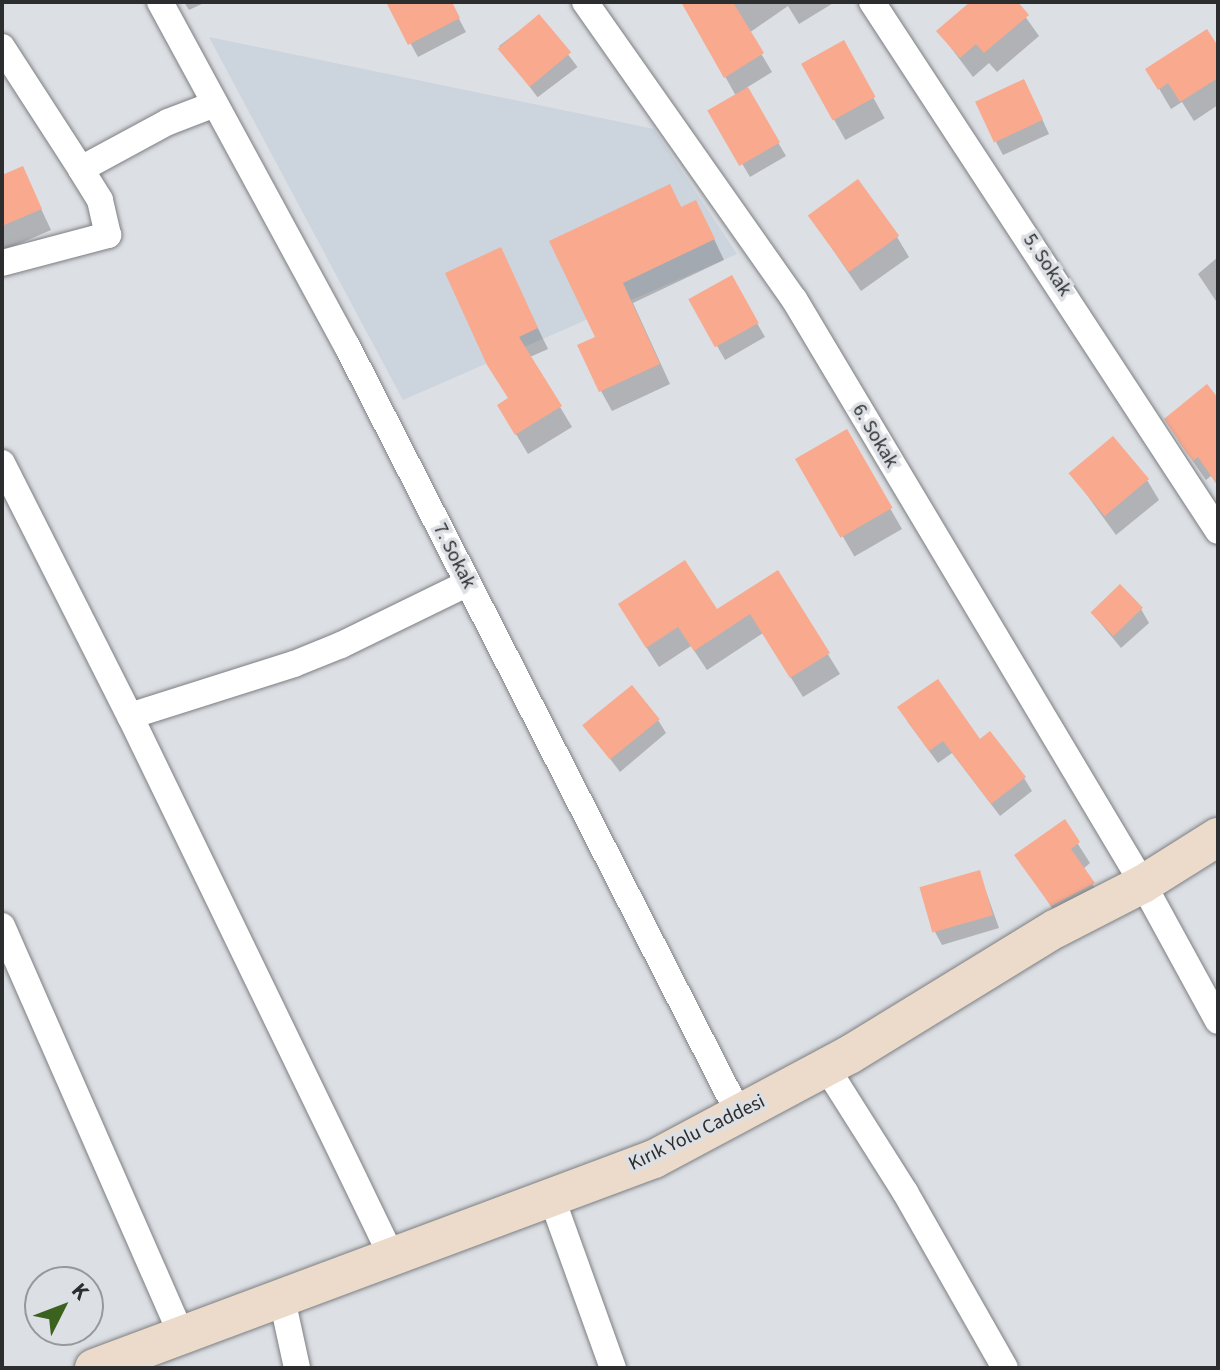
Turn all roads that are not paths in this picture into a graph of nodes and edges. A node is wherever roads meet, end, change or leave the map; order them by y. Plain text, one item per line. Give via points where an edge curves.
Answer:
1 (160, 2) edge
2 (585, 2) edge
3 (872, 2) edge
4 (2, 47) edge
5 (215, 104) junction
6 (81, 169) junction
7 (2, 263) edge
8 (2, 463) edge
9 (1218, 531) edge
10 (468, 583) junction
11 (130, 716) junction
12 (1218, 837) edge
13 (1143, 884) junction
14 (2, 926) edge
15 (1218, 1021) edge
16 (826, 1067) junction
17 (739, 1114) junction
18 (551, 1196) junction
19 (391, 1255) junction
20 (282, 1299) junction
21 (182, 1336) junction
22 (94, 1368) edge
23 (297, 1368) edge
24 (613, 1368) edge
25 (1005, 1368) edge

1 - 5 street, 7. Sokak
2 - 13 street, 6. Sokak via 794,299
3 - 9 street, 5. Sokak
4 - 6 street
5 - 6 street via 168,122
5 - 10 street, 7. Sokak
6 - 7 street via 100,200 108,235
8 - 11 street
10 - 11 street via 306,659
10 - 17 street, 7. Sokak
11 - 19 street
12 - 13 street, Kırık Yolu Caddesi
13 - 15 street, 6. Sokak
13 - 16 street, Kırık Yolu Caddesi via 1055,929
14 - 21 street
16 - 17 street, Kırık Yolu Caddesi
16 - 25 street via 905,1192
17 - 18 street, Kırık Yolu Caddesi via 654,1159
18 - 19 street, Kırık Yolu Caddesi
18 - 24 street
19 - 20 street, Kırık Yolu Caddesi
20 - 21 street, Kırık Yolu Caddesi
20 - 23 street
21 - 22 street, Kırık Yolu Caddesi

